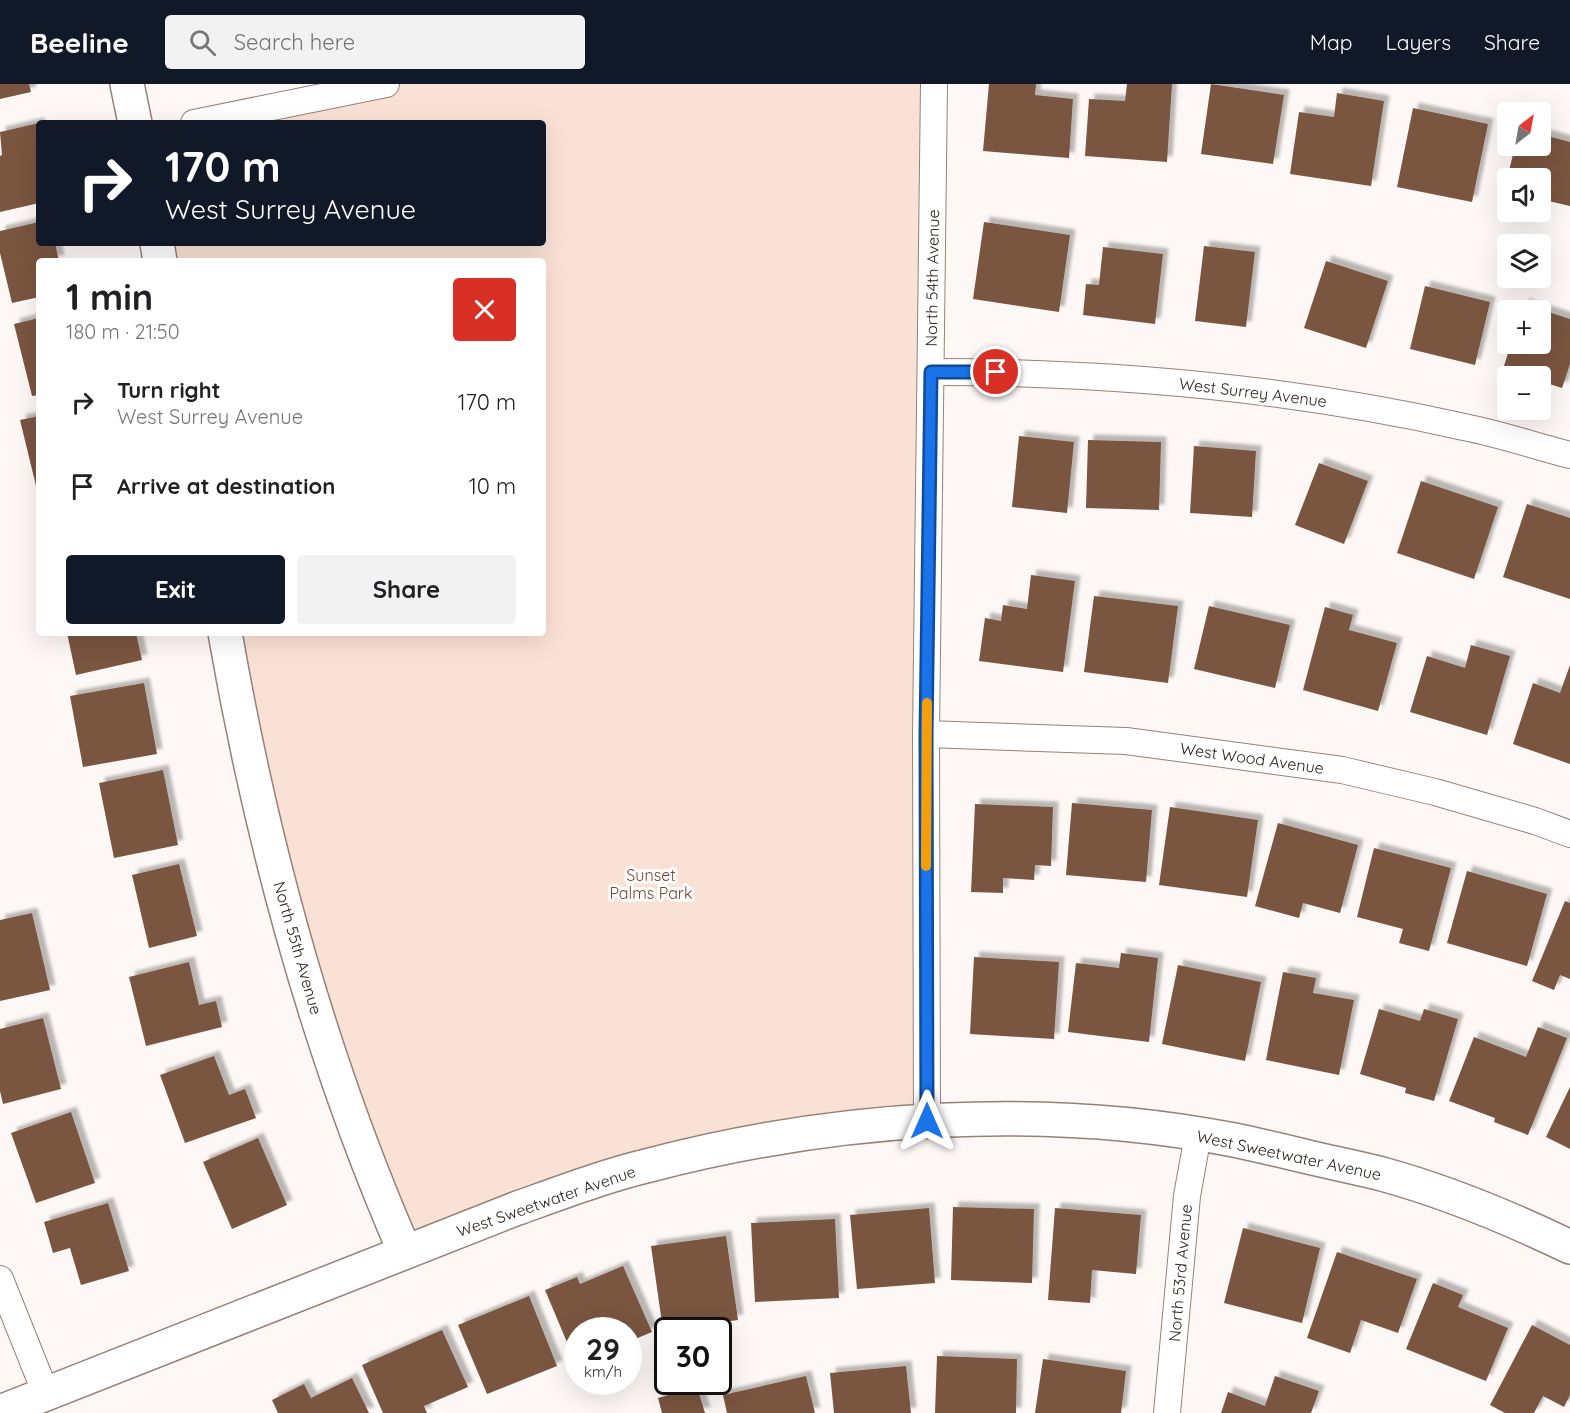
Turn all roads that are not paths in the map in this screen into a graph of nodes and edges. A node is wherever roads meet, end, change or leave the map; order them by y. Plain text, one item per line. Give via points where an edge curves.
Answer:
1 (127, 84) edge
2 (386, 84) edge
3 (934, 84) edge
4 (134, 120) edge
5 (209, 120) edge
6 (931, 372) junction
7 (1570, 455) edge
8 (226, 636) edge
9 (926, 734) junction
10 (1570, 834) edge
11 (927, 1121) junction
12 (1198, 1135) junction
13 (1570, 1247) edge
14 (405, 1252) junction
15 (0, 1279) edge
16 (46, 1394) junction
17 (0, 1412) edge
18 (1167, 1413) edge

1 - 4 street
2 - 5 street
3 - 6 street, North 54th Avenue
6 - 7 street, West Surrey Avenue via 1168,382 1324,400 1466,427
6 - 9 street, North 54th Avenue
8 - 14 street, North 55th Avenue via 269,850 350,1115
9 - 10 street, West Wood Avenue via 1126,741 1342,770 1435,792
9 - 11 street, North 54th Avenue
11 - 12 street, West Sweetwater Avenue via 1074,1120
11 - 14 street, West Sweetwater Avenue via 795,1135 649,1165 576,1187
12 - 13 street, West Sweetwater Avenue via 1383,1174 1527,1226
12 - 18 street, North 53rd Avenue via 1187,1196
14 - 16 street, West Sweetwater Avenue
15 - 16 street
16 - 17 street, West Sweetwater Avenue

